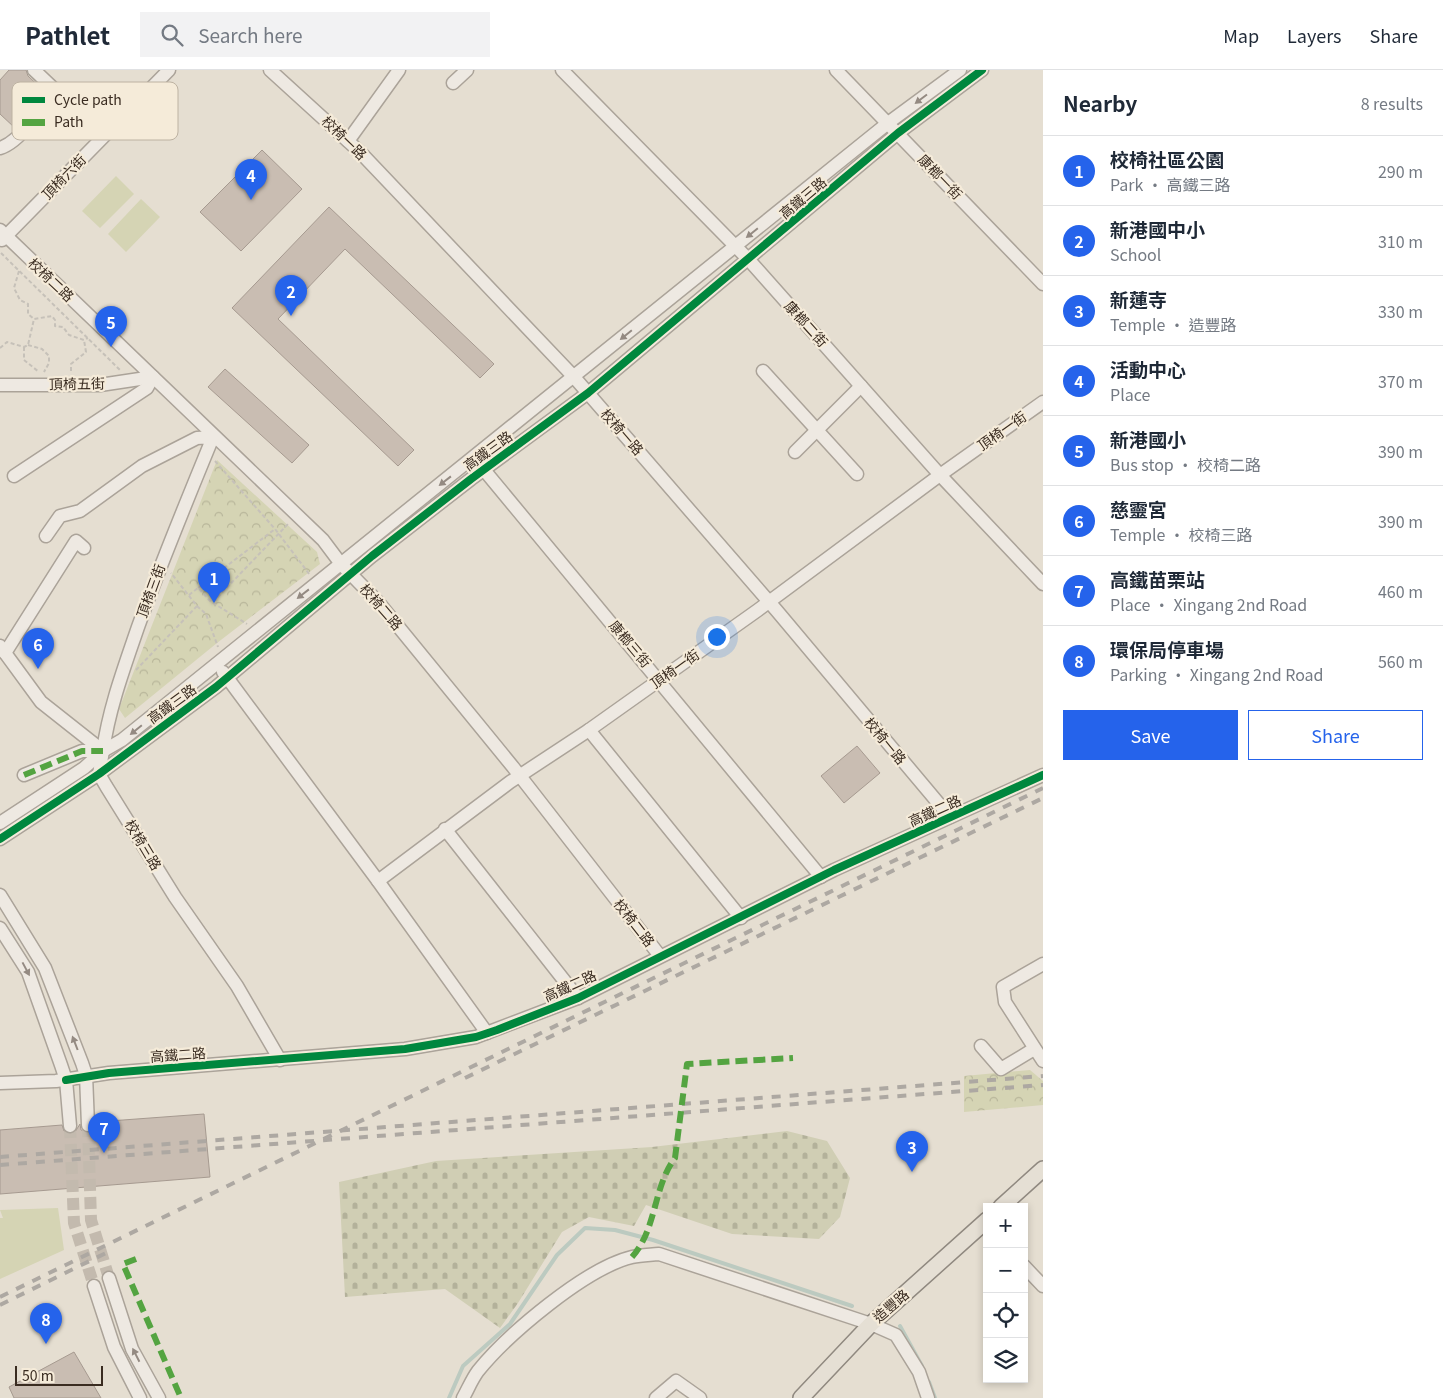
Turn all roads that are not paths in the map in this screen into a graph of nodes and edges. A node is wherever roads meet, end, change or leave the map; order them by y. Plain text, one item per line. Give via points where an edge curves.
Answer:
1 (34, 70) edge
2 (169, 70) edge
3 (270, 70) edge
4 (399, 70) edge
5 (468, 70) edge
6 (562, 70) edge
7 (836, 70) edge
8 (960, 70) edge
9 (982, 70) edge
10 (47, 82) edge
11 (157, 82) edge
12 (453, 83) dead end
13 (888, 123) junction
14 (898, 133) junction
15 (14, 140) edge
16 (100, 140) edge
17 (348, 141) junction
18 (0, 148) edge
19 (2, 240) edge
20 (736, 246) junction
21 (749, 260) junction
22 (1043, 284) edge
23 (763, 371) dead end
24 (152, 377) junction
25 (574, 377) junction
26 (0, 385) edge
27 (861, 386) junction
28 (588, 393) junction
29 (1043, 402) edge
30 (816, 430) junction
31 (214, 437) junction
32 (795, 452) dead end
33 (475, 458) junction
34 (484, 470) junction
35 (857, 474) dead end
36 (940, 475) junction
37 (14, 476) dead end
38 (46, 536) dead end
39 (84, 548) dead end
40 (341, 564) junction
41 (351, 573) junction
42 (1043, 584) edge
43 (770, 602) junction
44 (3, 650) edge
45 (217, 663) junction
46 (227, 678) junction
47 (659, 679) junction
48 (589, 730) junction
49 (102, 751) junction
50 (99, 774) junction
51 (1043, 774) edge
52 (24, 775) dead end
53 (520, 776) junction
54 (950, 817) junction
55 (0, 823) edge
56 (445, 829) junction
57 (0, 839) edge
58 (821, 877) junction
59 (378, 881) junction
60 (0, 895) edge
61 (741, 918) junction
62 (0, 928) edge
63 (660, 956) junction
64 (1043, 964) edge
65 (578, 998) junction
66 (487, 1033) junction
67 (981, 1046) dead end
68 (1034, 1049) junction
69 (280, 1060) junction
70 (1043, 1062) edge
71 (86, 1075) junction
72 (66, 1080) junction
73 (0, 1084) edge
74 (88, 1125) tunnel mouth
75 (70, 1126) tunnel mouth
76 (1043, 1169) edge
77 (1006, 1203) edge
78 (983, 1226) edge
79 (1028, 1270) edge
80 (109, 1278) tunnel mouth
81 (94, 1286) tunnel mouth
82 (1043, 1286) edge
83 (871, 1324) junction
84 (140, 1398) edge
85 (159, 1398) edge
86 (463, 1398) edge
87 (656, 1398) edge
88 (700, 1398) edge
89 (801, 1398) edge
90 (928, 1398) edge

1 - 10 street
2 - 11 street, 頂椅六街
3 - 17 street, 校椅一路
4 - 17 street
5 - 12 street
6 - 20 street, 康榔二街
7 - 13 street, 康榔一街
8 -> 13 street, 高鐵三路
9 - 14 street, 高鐵三路
13 - 14 street, 康榔一街
13 -> 20 street, 高鐵三路
14 - 21 street, 高鐵三路
14 - 22 street, 康榔一街
15 - 18 street
16 - 19 street, 頂椅六街
17 - 25 street, 校椅一路
19 - 24 street, 校椅二路 via 14,245
20 - 21 street, 康榔二街
20 -> 25 street, 高鐵三路
21 - 27 street, 康榔二街
21 - 28 street, 高鐵三路
23 - 30 street
24 - 26 street, 頂椅五街 via 100,385
24 - 31 street, 校椅二路
24 - 37 street via 146,388
25 - 28 street, 校椅一路
25 - 33 street, 高鐵三路
27 - 30 street
27 - 36 street, 康榔二街
28 - 34 street, 高鐵三路
28 - 43 street, 校椅一路
29 - 36 street, 頂椅一街
30 - 32 street
30 - 35 street
31 - 38 street via 197,438 142,466 80,511 60,516
31 - 40 street, 校椅二路 via 323,540
31 - 49 street, 頂椅三街 via 162,561 127,659 106,724
33 - 34 street, 康榔三街
33 -> 40 street, 高鐵三路
34 - 41 street, 高鐵三路
34 - 47 street, 康榔三街
36 - 42 street, 康榔二街
36 - 43 street, 頂椅一街
39 - 44 street via 76,541
40 - 41 street, 校椅二路
40 -> 45 street, 高鐵三路
41 - 46 street, 高鐵三路
41 - 53 street, 校椅二路
43 - 47 street, 頂椅一街
43 - 54 street, 校椅一路
44 - 49 street via 41,702
45 - 46 street
45 -> 49 street, 高鐵三路 via 122,740
46 - 50 street, 高鐵三路
46 - 59 street
47 - 48 street, 頂椅一街
47 - 58 street, 康榔三街
48 - 53 street, 頂椅一街
48 - 61 street
49 - 50 street
49 - 52 street via 82,751
49 - 55 street, 高鐵三路 via 84,768
50 - 57 street, 高鐵三路
50 - 69 street, 校椅三路 via 175,897 237,986
51 - 54 street, 高鐵二路
53 - 56 street, 頂椅一街
53 - 63 street, 校椅二路
54 - 58 street, 高鐵二路
56 - 59 street, 頂椅一街
56 - 65 street
58 - 61 street, 高鐵二路
59 - 66 street
71 -> 60 street via 45,968
61 - 63 street, 高鐵二路
62 -> 72 street via 28,972
63 - 65 street, 高鐵二路
64 - 68 street via 1003,987 1006,1002
65 - 66 street, 高鐵二路
66 - 69 street, 高鐵二路 via 405,1050
67 - 68 street via 1001,1069
68 - 70 street
69 - 71 street, 高鐵二路
71 - 72 street, 高鐵二路
71 - 74 street
72 - 73 street, 高鐵二路
72 - 75 street
76 - 77 main road
78 - 83 main road, 造豐路
79 - 82 street
85 -> 80 street via 132,1349
81 - 84 street via 114,1347
83 - 86 street via 659,1254 632,1257 588,1275 548,1305 477,1372
83 - 89 main road, 造豐路
83 - 90 street via 896,1335 918,1372
87 - 88 street via 676,1381

